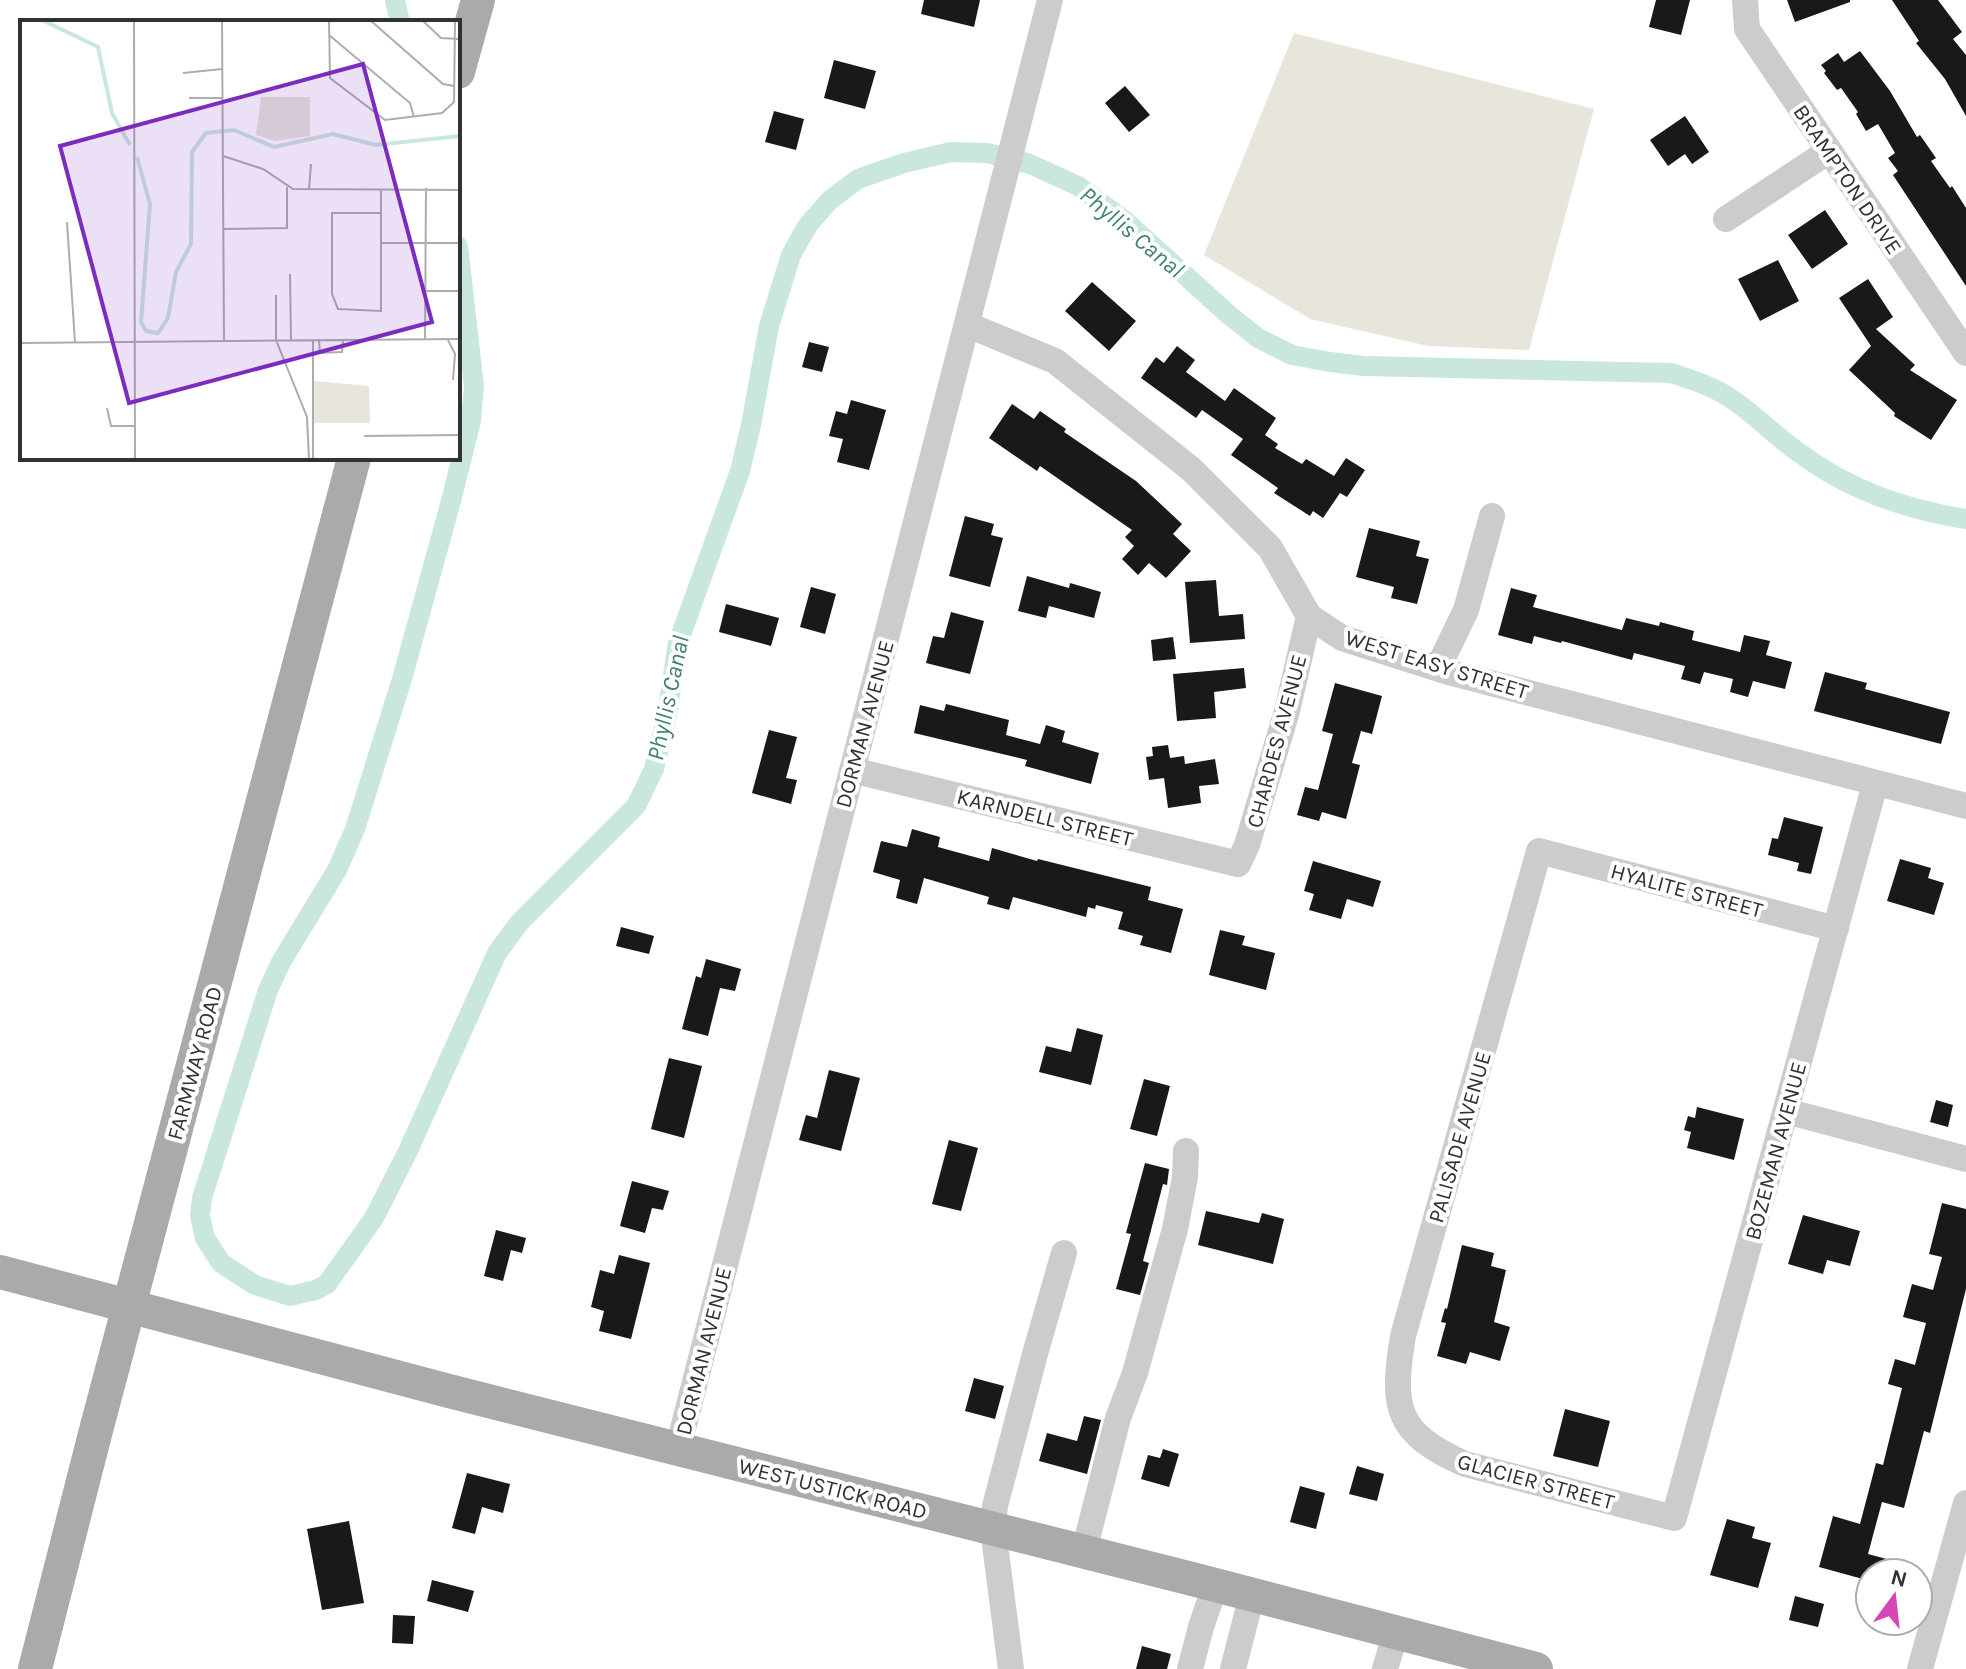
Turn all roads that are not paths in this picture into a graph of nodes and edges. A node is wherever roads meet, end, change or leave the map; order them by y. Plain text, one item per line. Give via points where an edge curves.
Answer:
1 (478, 0) edge
2 (1050, 0) edge
3 (1745, 0) edge
4 (460, 65) edge
5 (1829, 151) junction
6 (1726, 219) dead end
7 (968, 325) junction
8 (1966, 353) edge
9 (353, 460) edge
10 (1492, 516) dead end
11 (1309, 616) junction
12 (1438, 668) junction
13 (852, 770) junction
14 (1875, 784) junction
15 (1966, 806) edge
16 (1539, 851) joint
17 (1238, 864) joint
18 (1836, 929) junction
19 (1786, 1111) junction
20 (1186, 1151) dead end
21 (1966, 1159) edge
22 (1064, 1253) dead end
23 (0, 1272) edge
24 (130, 1305) junction
25 (1407, 1425) joint
26 (678, 1448) junction
27 (1966, 1503) edge
28 (1674, 1518) joint
29 (993, 1529) junction
30 (1084, 1551) junction
31 (1215, 1586) junction
32 (1252, 1595) junction
33 (1396, 1632) junction
34 (35, 1669) edge
35 (1011, 1669) edge
36 (1190, 1669) edge
37 (1233, 1669) edge
38 (1385, 1669) edge
39 (1536, 1669) edge
40 (1920, 1669) edge

1 - 4 main road
2 - 7 street, DORMAN AVENUE
3 - 5 street, BRAMPTON DRIVE via 1747,29
5 - 6 street
5 - 8 street, BRAMPTON DRIVE
7 - 11 street, WEST EASY STREET via 1055,361 1191,469 1270,548
7 - 13 street, DORMAN AVENUE
9 - 24 main road, FARMWAY ROAD
10 - 12 street via 1466,610
11 - 12 street, WEST EASY STREET via 1342,638
11 - 17 street, CHARDES AVENUE via 1287,711
12 - 14 street, WEST EASY STREET
13 - 17 street, KARNDELL STREET
13 - 26 street, DORMAN AVENUE
14 - 15 street, WEST EASY STREET
14 - 18 street, BOZEMAN AVENUE
16 - 18 street, HYALITE STREET
16 - 25 street, PALISADE AVENUE via 1403,1336 1398,1387
18 - 19 street, BOZEMAN AVENUE
19 - 21 street
19 - 28 street, BOZEMAN AVENUE
20 - 30 street via 1175,1229
22 - 29 street via 1004,1469
23 - 24 main road, WEST USTICK ROAD
24 - 26 main road, WEST USTICK ROAD
24 - 34 main road, FARMWAY ROAD
25 - 28 street, GLACIER STREET via 1419,1439 1465,1464
26 - 29 main road, WEST USTICK ROAD
27 - 40 street
29 - 30 main road, WEST USTICK ROAD
29 - 35 street
30 - 31 main road, WEST USTICK ROAD
31 - 32 main road, WEST USTICK ROAD
31 - 36 street
32 - 33 main road, WEST USTICK ROAD
32 - 37 street
33 - 38 street
33 - 39 main road, WEST USTICK ROAD

